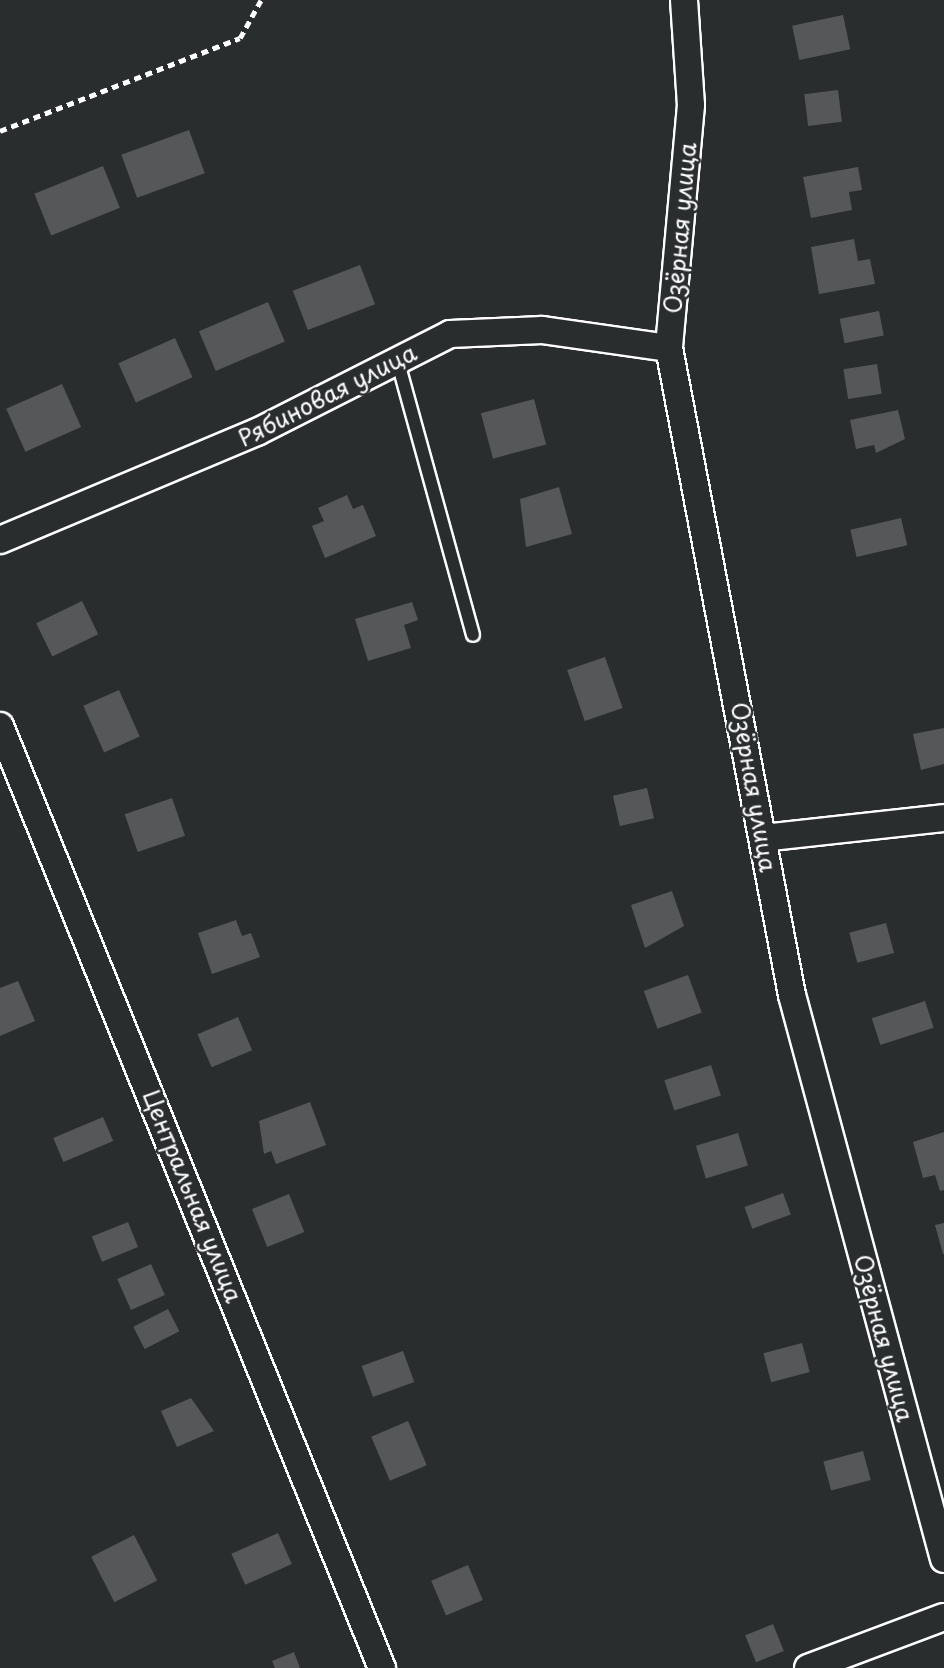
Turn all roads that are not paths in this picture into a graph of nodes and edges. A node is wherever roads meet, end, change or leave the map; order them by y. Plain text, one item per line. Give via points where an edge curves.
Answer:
1 (684, 0) edge
2 (669, 348) junction
3 (397, 358) junction
4 (0, 540) edge
5 (472, 635) dead end
6 (0, 726) edge
7 (944, 818) edge
8 (764, 838) junction
9 (944, 1559) edge
10 (944, 1617) edge
11 (382, 1668) edge
12 (808, 1668) edge

1 - 2 street, Озёрная улица via 691,105
2 - 3 street, Рябиновая улица via 542,330 450,334
2 - 8 street, Озёрная улица
3 - 4 street, Рябиновая улица via 257,432
3 - 5 lane
6 - 11 street, Центральная улица
7 - 8 street
8 - 9 street, Озёрная улица via 792,995
10 - 12 street

